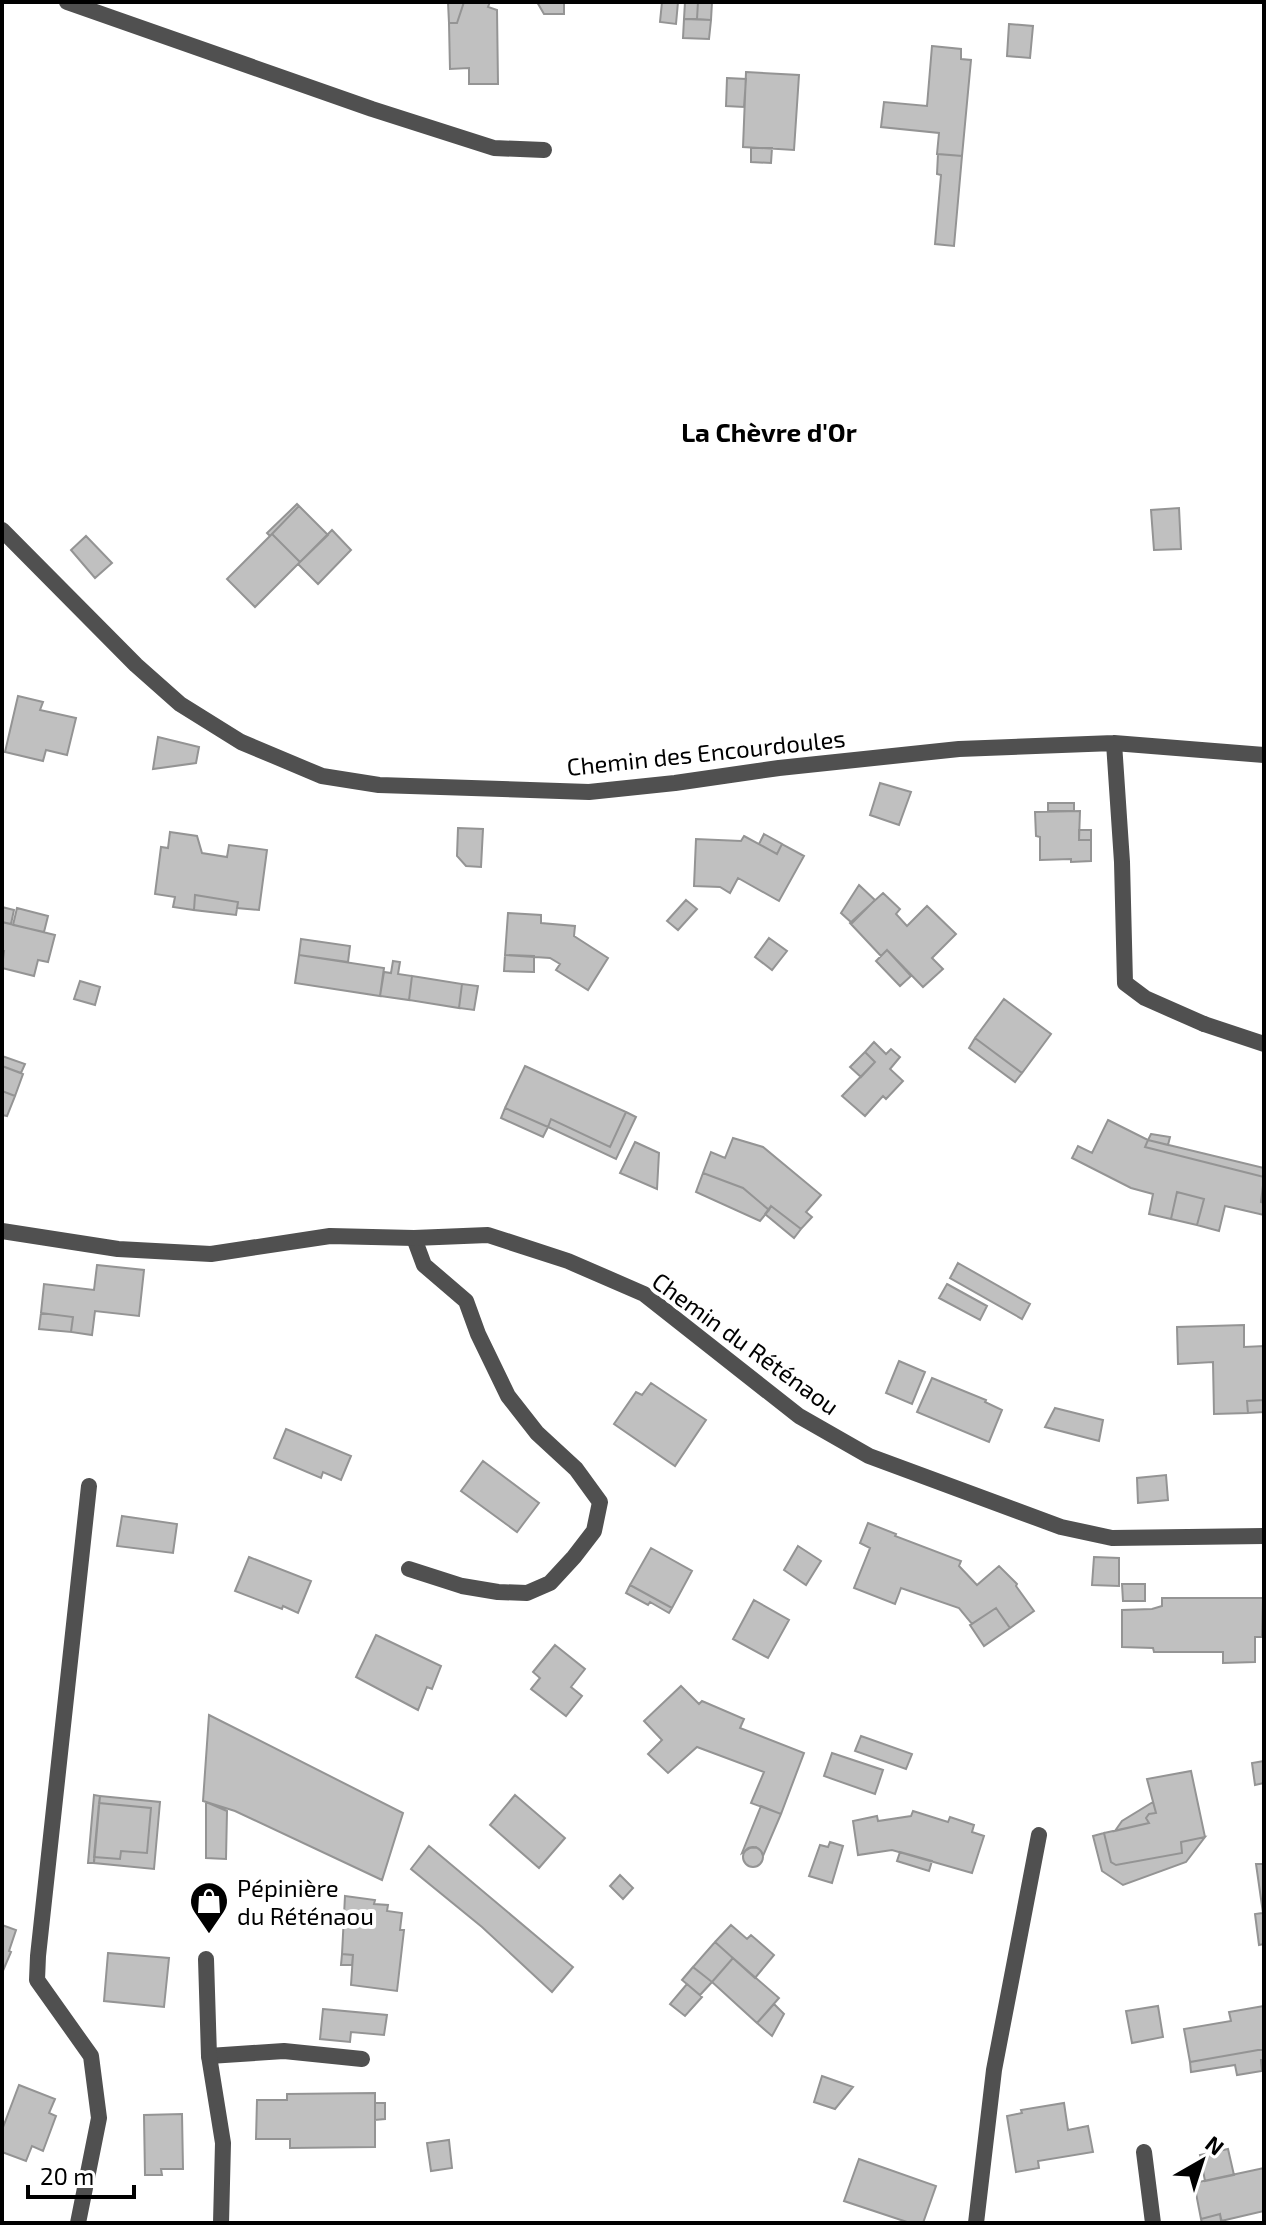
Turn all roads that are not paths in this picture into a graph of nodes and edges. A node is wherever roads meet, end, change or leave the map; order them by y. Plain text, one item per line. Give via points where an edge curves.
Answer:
1 (67, 2) edge
2 (544, 150) dead end
3 (2, 530) edge
4 (1114, 743) junction
5 (1264, 755) edge
6 (1264, 1044) edge
7 (2, 1231) edge
8 (414, 1238) junction
9 (89, 1486) dead end
10 (1264, 1536) edge
11 (409, 1569) dead end
12 (1039, 1835) dead end
13 (206, 1959) dead end
14 (209, 2056) junction
15 (362, 2059) dead end
16 (1144, 2152) dead end
17 (78, 2223) edge
18 (221, 2223) edge
19 (976, 2223) edge
20 (1153, 2223) edge

1 - 2 street via 494,148
3 - 4 street, Chemin des Encourdoules via 180,704 241,742 322,776 379,785 589,792 959,749
4 - 5 street, Chemin des Encourdoules
4 - 6 street via 1125,983 1145,998 1204,1024
7 - 8 street, Chemin du Réténaou via 118,1249 211,1254 330,1236
8 - 10 street, Chemin du Réténaou via 488,1235 644,1294 799,1416 869,1456 1061,1527 1112,1538
8 - 11 street via 424,1265 466,1301 508,1396 600,1502 588,1540 550,1583 527,1593 462,1586
9 - 17 street via 37,1980 91,2056 99,2118
12 - 19 street via 994,2070
13 - 14 street
14 - 15 street via 284,2051
14 - 18 street via 223,2143
16 - 20 street

